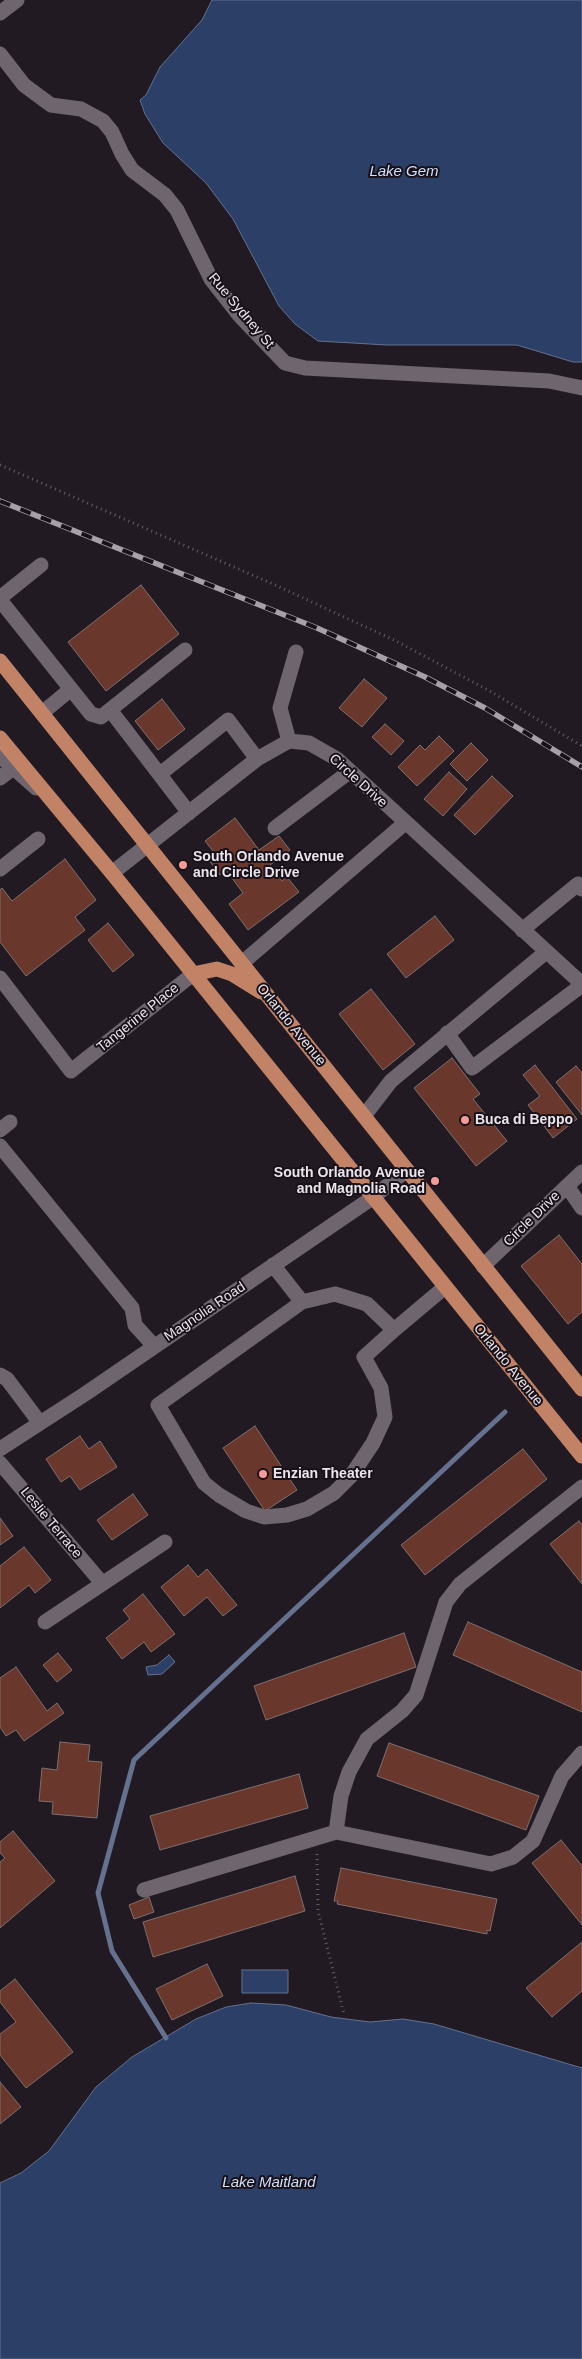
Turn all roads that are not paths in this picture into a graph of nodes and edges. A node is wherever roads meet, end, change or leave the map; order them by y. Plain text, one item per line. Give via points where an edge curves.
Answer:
1 (18, 0) edge
2 (0, 14) edge
3 (0, 54) edge
4 (582, 388) edge
5 (41, 565) dead end
6 (0, 599) edge
7 (185, 650) dead end
8 (296, 652) dead end
9 (2, 665) edge
10 (71, 690) junction
11 (111, 711) junction
12 (42, 713) junction
13 (0, 738) edge
14 (289, 741) junction
15 (0, 756) edge
16 (257, 759) junction
17 (13, 768) junction
18 (349, 772) junction
19 (160, 774) junction
20 (0, 778) edge
21 (61, 811) junction
22 (189, 813) junction
23 (405, 823) junction
24 (275, 828) dead end
25 (38, 839) dead end
26 (148, 845) junction
27 (0, 870) edge
28 (112, 873) junction
29 (581, 884) edge
30 (522, 930) junction
31 (546, 952) junction
32 (242, 963) junction
33 (193, 974) junction
34 (0, 978) edge
35 (582, 984) edge
36 (268, 996) junction
37 (447, 1033) junction
38 (364, 1116) junction
39 (0, 1146) edge
40 (407, 1170) junction
41 (582, 1172) edge
42 (567, 1186) junction
43 (372, 1198) junction
44 (582, 1208) edge
45 (273, 1265) junction
46 (483, 1266) junction
47 (445, 1288) junction
48 (302, 1302) junction
49 (394, 1330) junction
50 (154, 1346) junction
51 (0, 1375) edge
52 (582, 1389) edge
53 (40, 1423) junction
54 (0, 1449) edge
55 (582, 1456) edge
56 (0, 1463) edge
57 (582, 1487) edge
58 (165, 1542) dead end
59 (102, 1583) junction
60 (45, 1622) dead end
61 (582, 1753) edge
62 (336, 1832) junction
63 (144, 1890) dead end

1 - 2 street
3 - 4 street, Rue Sydney St via 24,86 51,105 81,109 103,121 132,170 166,195 177,210 210,279 240,316 286,363 305,368 548,381
5 - 6 street
6 - 10 street
7 - 11 street
8 - 14 street via 280,708
9 - 12 main road, Orlando Avenue
10 - 11 street via 91,714 101,717
10 - 12 street
11 - 19 street
12 - 26 main road, Orlando Avenue
13 - 21 main road, Orlando Avenue
14 - 16 street
14 - 18 street, Circle Drive via 309,743 319,748 337,759
15 - 17 street
16 - 19 street via 228,720
16 - 22 street
17 - 20 street
17 - 21 street
18 - 23 street, Circle Drive
18 - 24 street
19 - 22 street
21 - 28 main road, Orlando Avenue
22 - 26 street
23 - 30 street, Circle Drive
23 - 32 street
25 - 27 street
26 - 28 street
26 - 32 main road, Orlando Avenue
28 - 33 main road, Orlando Avenue
29 - 30 street
30 - 31 street, Circle Drive
31 - 35 street, Circle Drive
31 - 37 street
32 - 36 main road, Orlando Avenue
33 - 34 street, Tangerine Place via 71,1071
33 - 36 main road via 216,969 232,974
33 - 43 main road, Orlando Avenue
35 - 37 street via 472,1068
36 - 38 main road, Orlando Avenue
37 - 38 street via 391,1081
38 - 40 main road, Orlando Avenue
39 - 50 street via 132,1308 135,1325
40 - 43 street, Magnolia Road
40 - 46 main road, Orlando Avenue
41 - 42 street, Circle Drive
42 - 44 street
42 - 46 street, Circle Drive
43 - 45 street, Magnolia Road
43 - 47 main road, Orlando Avenue
45 - 48 street
45 - 50 street, Magnolia Road
46 - 52 main road, Orlando Avenue
47 - 49 street
47 - 55 main road, Orlando Avenue
48 - 49 street via 334,1294 343,1296 367,1304
48 - 49 street via 158,1405 204,1484 232,1503 264,1518 307,1509 334,1492 356,1469 385,1417 381,1388 364,1357
50 - 53 street, Magnolia Road
51 - 53 street
53 - 54 street, Magnolia Road
56 - 59 street, Leslie Terrace
57 - 62 street via 460,1584 446,1602 416,1695 402,1711 368,1738 349,1772 341,1796
58 - 59 street
59 - 60 street
61 - 62 street via 562,1776 533,1841 513,1857 491,1864
62 - 63 street

